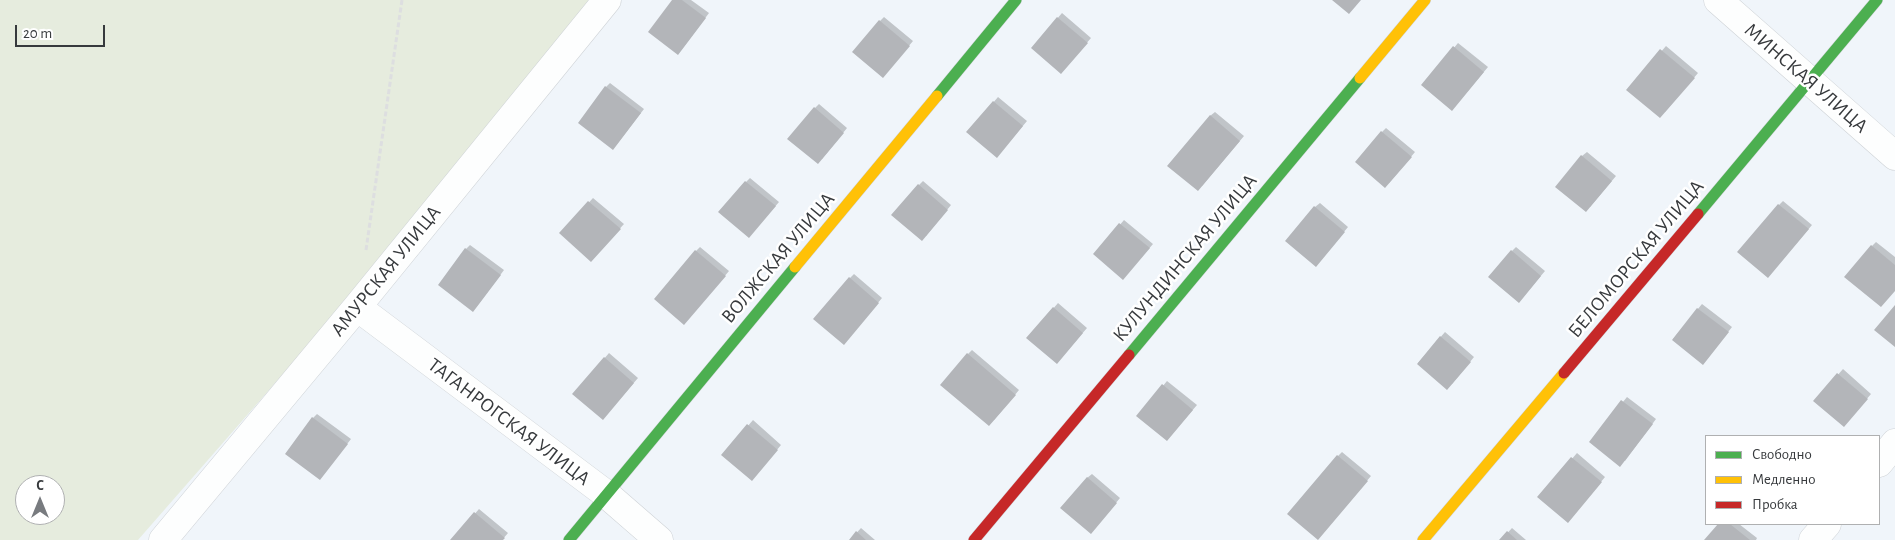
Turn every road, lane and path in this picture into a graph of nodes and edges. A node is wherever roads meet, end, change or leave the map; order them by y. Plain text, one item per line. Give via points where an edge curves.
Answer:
1 (402, 0) edge
2 (607, 0) edge
3 (1016, 0) edge
4 (1425, 0) edge
5 (1718, 0) edge
6 (1877, 0) edge
7 (1810, 82) junction
8 (1895, 156) edge
9 (364, 259) dead end
10 (357, 307) junction
11 (1895, 443) edge
12 (1880, 461) edge
13 (606, 494) junction
14 (1826, 525) edge
15 (163, 540) edge
16 (569, 540) edge
17 (659, 540) edge
18 (974, 540) edge
19 (1422, 540) edge
20 (1813, 540) edge

1 - 9 path
2 - 10 street, АМУРСКАЯ УЛИЦА
3 - 13 street, ВОЛЖСКАЯ УЛИЦА
4 - 18 street, КУЛУНДИНСКАЯ УЛИЦА
5 - 7 street, МИНСКАЯ УЛИЦА
6 - 7 street, БЕЛОМОРСКАЯ УЛИЦА
7 - 8 street, МИНСКАЯ УЛИЦА
7 - 19 street, БЕЛОМОРСКАЯ УЛИЦА
10 - 13 street, ТАГАНРОГСКАЯ УЛИЦА
10 - 15 street, АМУРСКАЯ УЛИЦА
11 - 12 street
13 - 16 street, ВОЛЖСКАЯ УЛИЦА
13 - 17 street, ТАГАНРОГСКАЯ УЛИЦА
14 - 20 street

